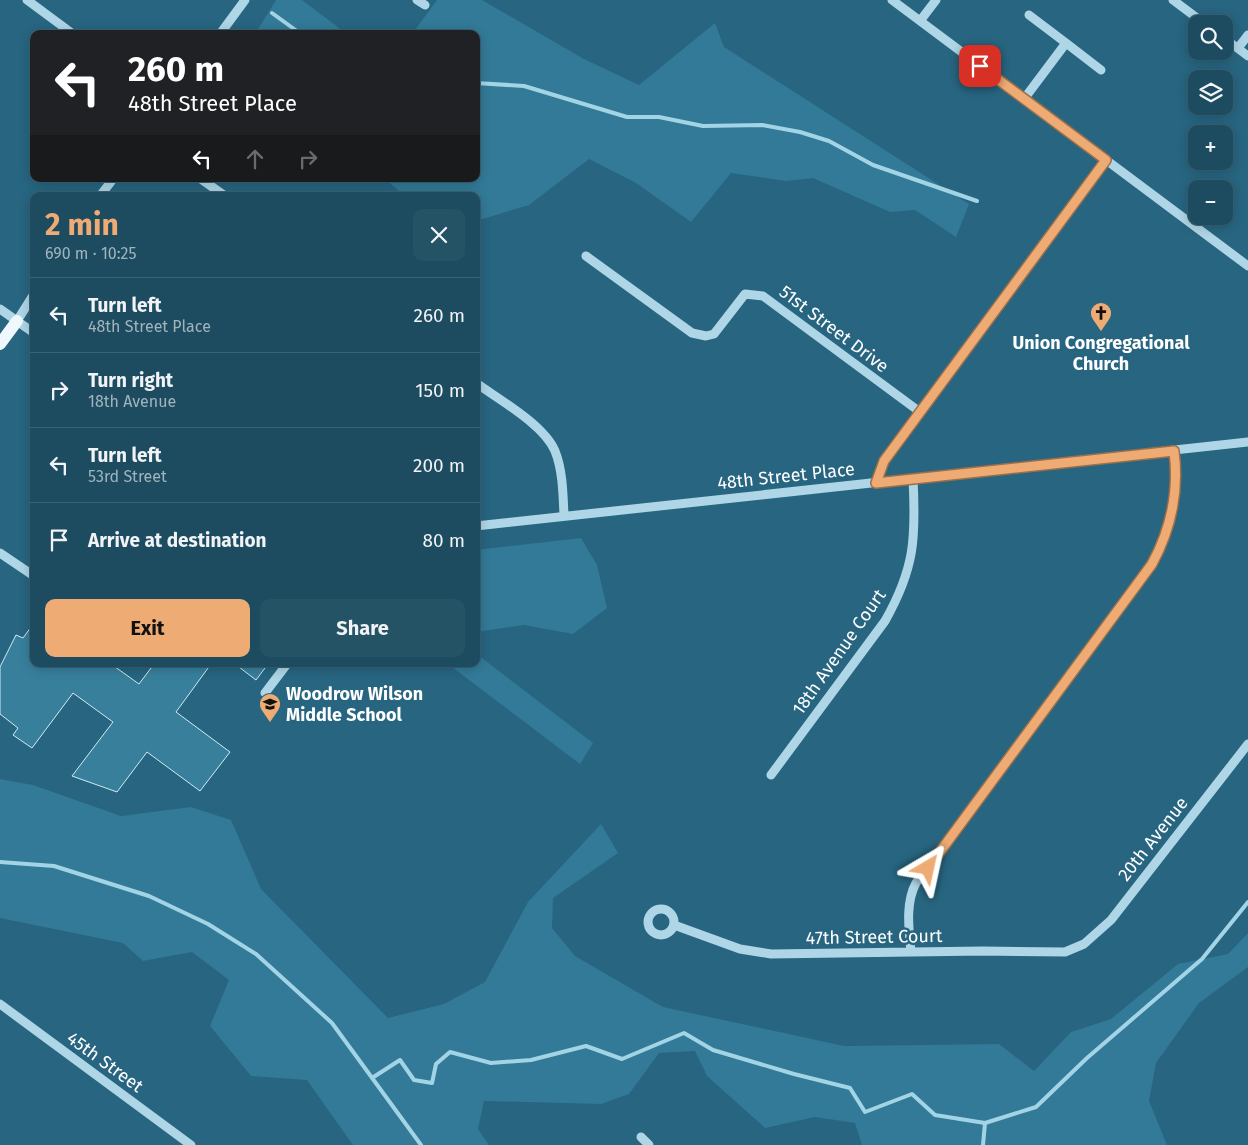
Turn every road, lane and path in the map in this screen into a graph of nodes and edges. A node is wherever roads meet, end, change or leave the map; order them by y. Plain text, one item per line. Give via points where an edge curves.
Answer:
1 (27, 0) edge
2 (245, 0) edge
3 (892, 0) edge
4 (936, 0) edge
5 (1173, 0) edge
6 (1029, 15) dead end
7 (1193, 15) edge
8 (920, 21) junction
9 (68, 30) edge
10 (223, 30) edge
11 (1248, 35) edge
12 (1066, 44) junction
13 (1233, 44) edge
14 (1238, 48) junction
15 (1248, 56) edge
16 (1100, 70) dead end
17 (1024, 99) junction
18 (1106, 160) junction
19 (111, 182) edge
20 (205, 182) edge
21 (103, 192) edge
22 (219, 192) edge
23 (586, 256) dead end
24 (1248, 266) edge
25 (30, 300) edge
26 (0, 309) edge
27 (17, 320) junction
28 (30, 330) edge
29 (0, 344) edge
30 (480, 386) edge
31 (920, 412) junction
32 (1248, 442) edge
33 (1174, 451) junction
34 (913, 478) junction
35 (876, 483) junction
36 (564, 516) junction
37 (480, 526) edge
38 (0, 553) edge
39 (30, 573) edge
40 (285, 667) edge
41 (265, 693) dead end
42 (1248, 744) edge
43 (772, 775) dead end
44 (674, 925) dead end
45 (1078, 947) joint
46 (911, 952) junction
47 (0, 1004) edge
48 (642, 1137) dead end
49 (191, 1145) edge
50 (649, 1145) edge

1 - 9 street
2 - 10 street
3 - 8 street
4 - 8 street
5 - 7 street
6 - 12 street
8 - 17 street
11 - 14 street
12 - 16 street
12 - 17 street
13 - 14 street
14 - 15 street
17 - 18 street
18 - 24 street
18 - 31 street
19 - 21 street
20 - 22 street
23 - 31 street, 51st Street Drive via 692,333 714,334 745,294 763,296
25 - 27 street
26 - 27 street
27 - 28 street
27 - 29 main road
30 - 36 street via 543,432 551,442 559,463
31 - 35 street via 884,461
32 - 33 street, 48th Street Place
33 - 34 street, 48th Street Place
33 - 46 street via 1175,487 1168,526 1158,551 1144,575 916,883 909,902
34 - 35 street, 48th Street Place
34 - 43 street, 18th Avenue Court via 915,524 911,560 894,605
35 - 36 street, 48th Street Place
36 - 37 street, 48th Street Place
38 - 39 street
40 - 41 street
42 - 45 street, 20th Avenue via 1111,920
44 - 46 street, 47th Street Court via 740,949 771,954
45 - 46 street, 47th Street Court via 1065,952
47 - 49 street, 45th Street
48 - 50 street

